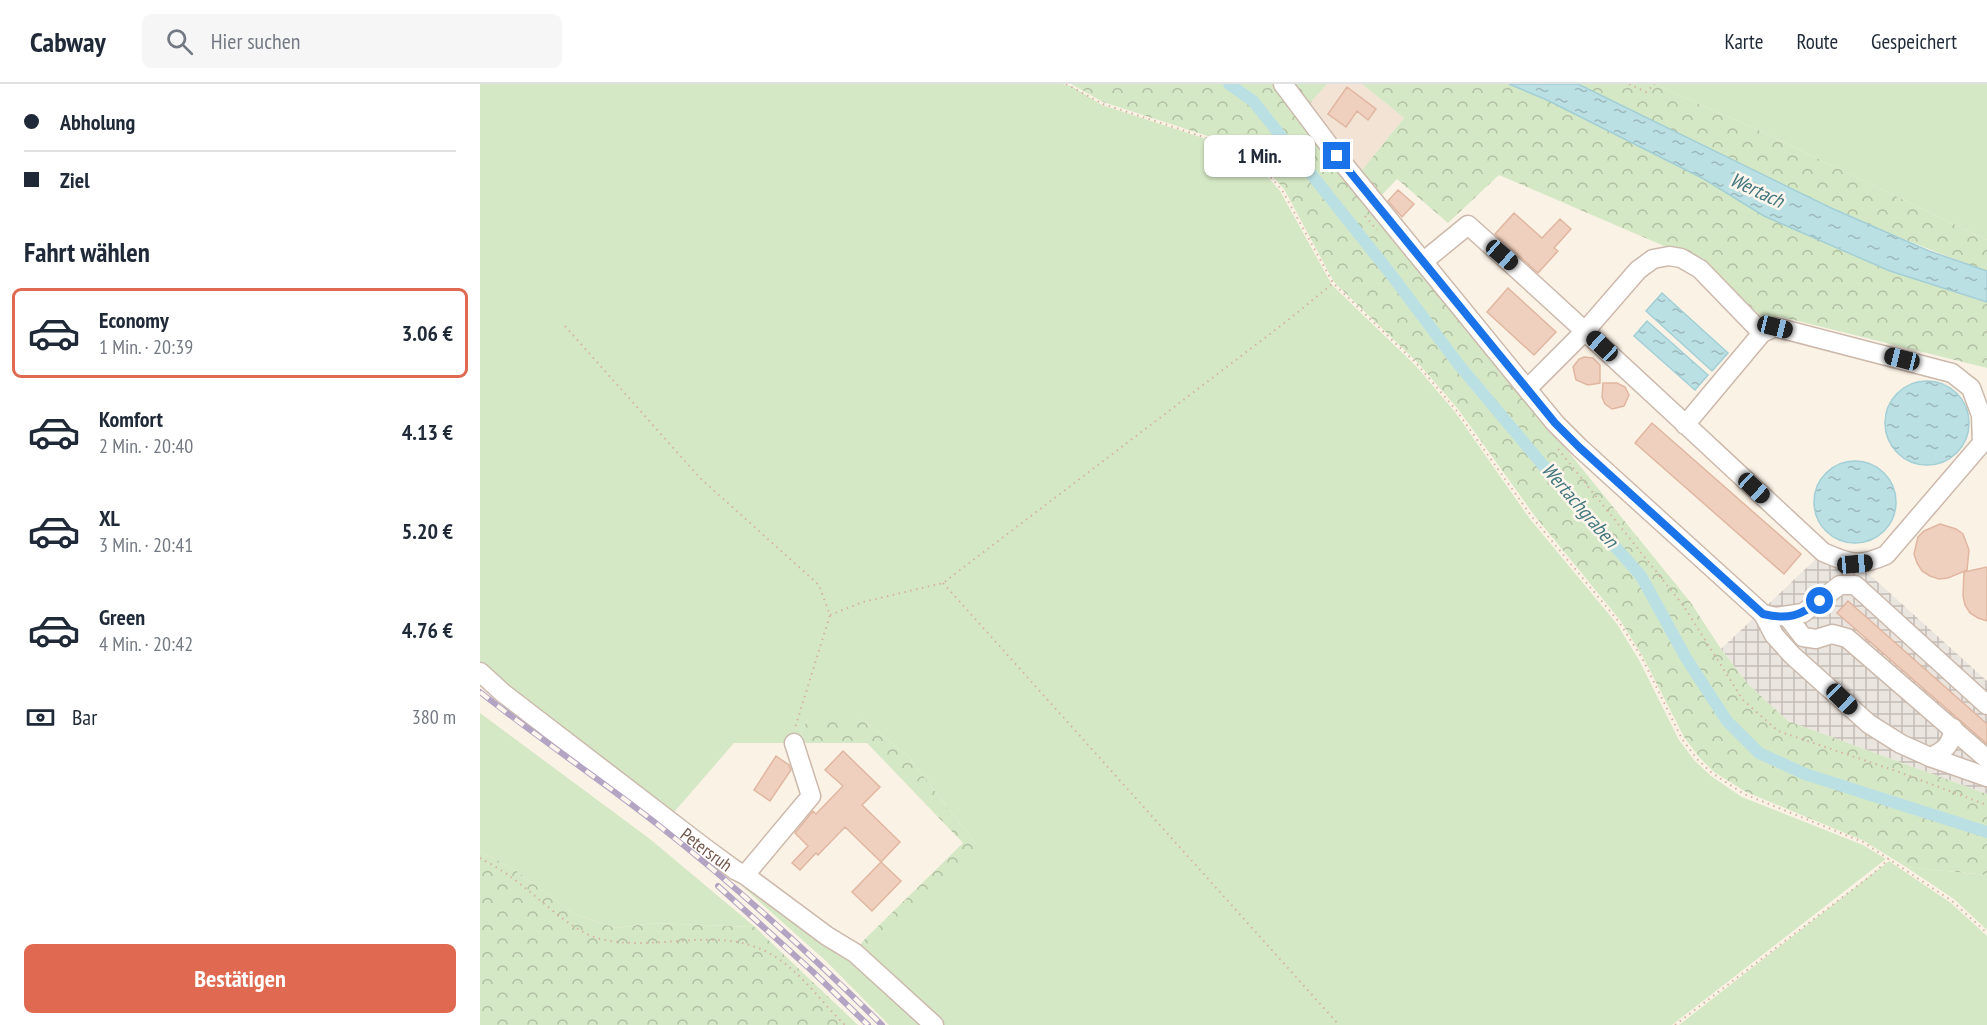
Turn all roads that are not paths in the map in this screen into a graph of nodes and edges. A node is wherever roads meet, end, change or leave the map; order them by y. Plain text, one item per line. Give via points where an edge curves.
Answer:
1 (1283, 84) edge
2 (1424, 261) junction
3 (1586, 330) junction
4 (1762, 333) junction
5 (1527, 389) junction
6 (1685, 425) junction
7 (1763, 614) junction
8 (1787, 616) junction
9 (480, 672) edge
10 (1987, 705) edge
11 (1953, 728) junction
12 (794, 743) road end
13 (1930, 757) junction
14 (1987, 759) edge
15 (1987, 777) edge
16 (745, 875) junction
17 (934, 1025) edge

1 - 2 lane
2 - 3 lane via 1468,225
2 - 5 lane
3 - 4 lane via 1638,270 1653,259 1669,256 1700,269
3 - 5 lane
3 - 6 lane
4 - 6 lane
4 - 6 lane via 1775,327 1952,373 1971,388 1981,415 1982,443 1886,555 1855,564 1823,552
5 - 7 lane via 1580,448
7 - 8 lane
7 - 13 lane via 1774,635 1792,655 1869,724
8 - 10 lane via 1803,613 1840,585 1855,585
8 - 11 lane via 1803,637 1816,639 1832,633 1847,638
9 - 16 lane, Petersruh
11 - 13 lane via 1948,746
11 - 14 lane
12 - 16 lane via 811,796
13 - 15 lane
16 - 17 lane, Petersruh via 855,953

